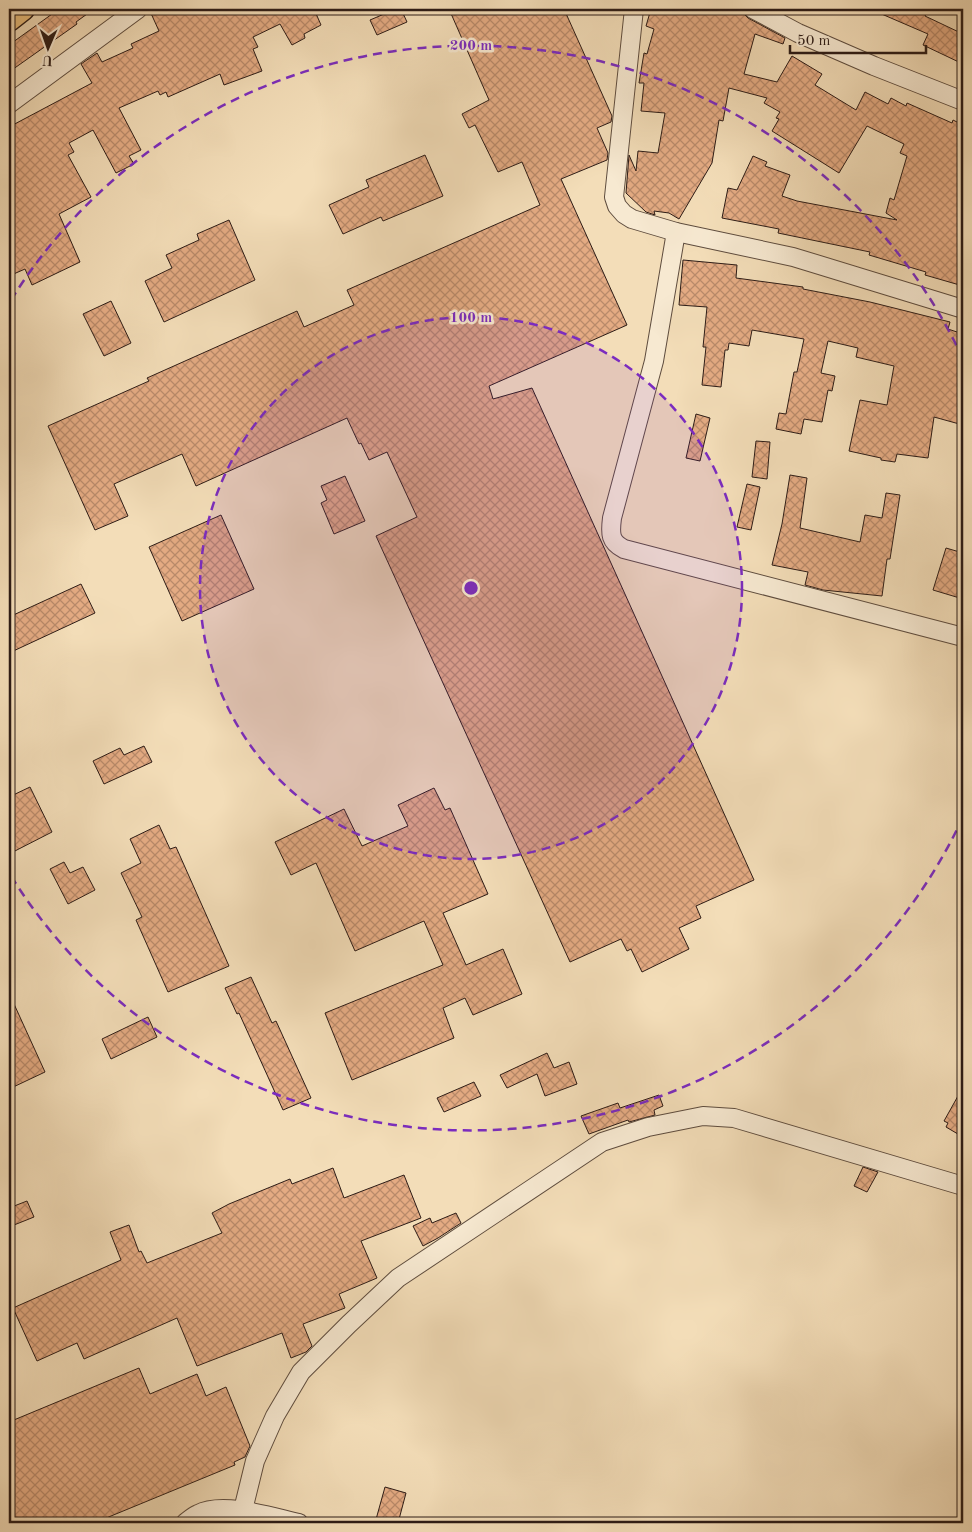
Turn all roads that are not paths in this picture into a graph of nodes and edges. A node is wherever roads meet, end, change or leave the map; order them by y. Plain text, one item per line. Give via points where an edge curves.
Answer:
1 (23, 9) edge
2 (138, 9) edge
3 (634, 9) edge
4 (753, 9) edge
5 (9, 20) edge
6 (963, 101) edge
7 (9, 104) edge
8 (676, 232) junction
9 (963, 310) edge
10 (963, 638) edge
11 (963, 1186) edge
12 (243, 1510) junction
13 (185, 1523) edge
14 (298, 1523) edge

1 - 5 main road
2 - 7 street
3 - 8 street via 614,197 617,206 632,219
4 - 6 street via 798,33
8 - 9 street via 793,257
8 - 10 street via 654,361 612,518 612,537 616,545
11 - 12 street via 716,1115 677,1121 602,1142 398,1278 301,1372 275,1416 255,1461
12 - 13 street via 210,1510
12 - 14 street

